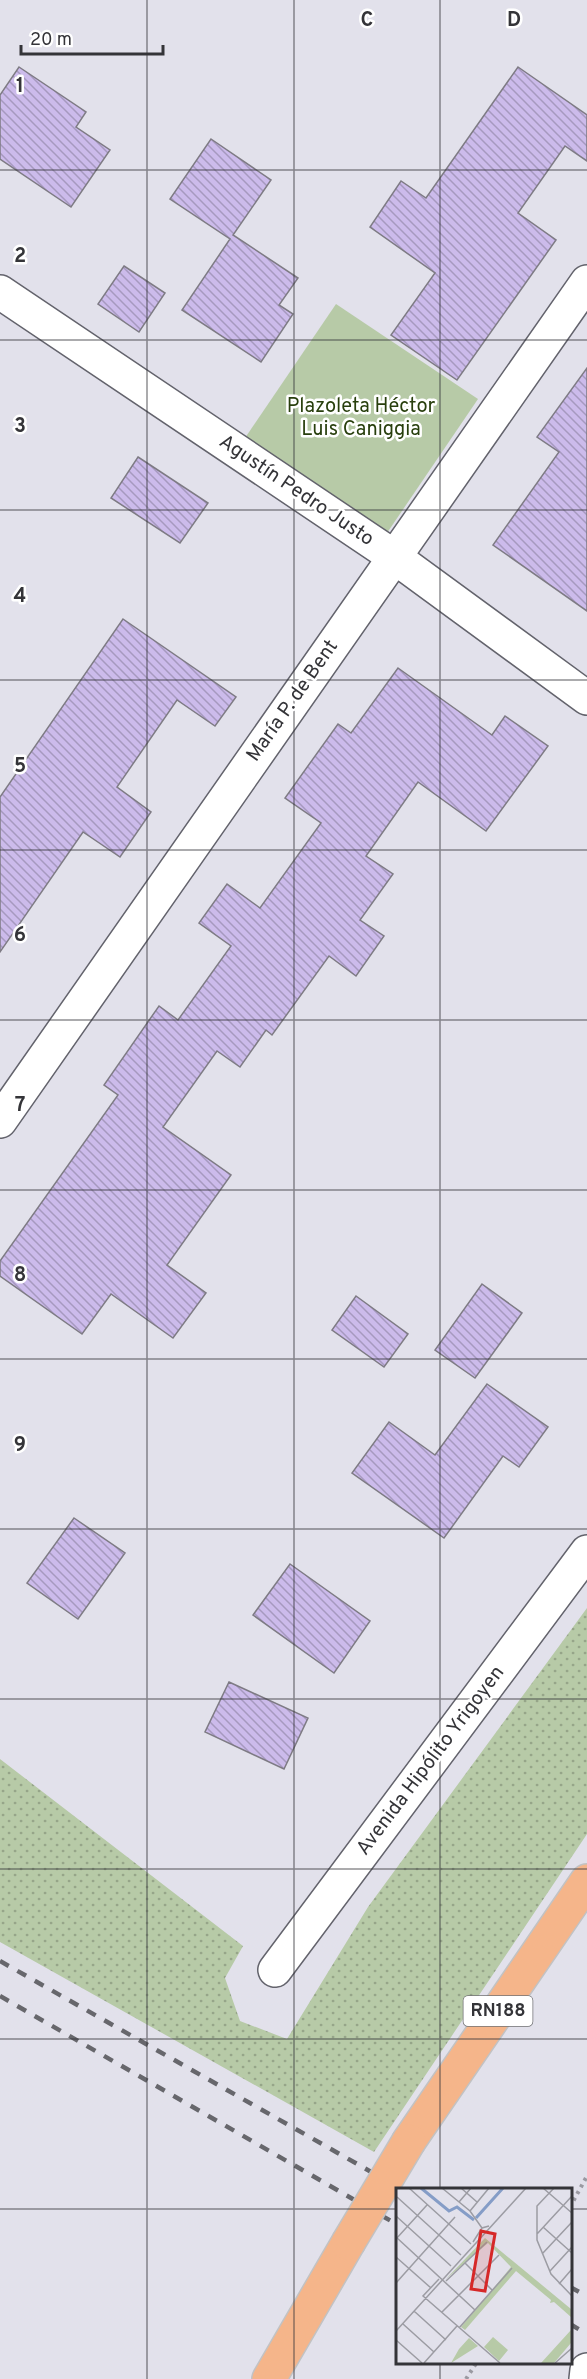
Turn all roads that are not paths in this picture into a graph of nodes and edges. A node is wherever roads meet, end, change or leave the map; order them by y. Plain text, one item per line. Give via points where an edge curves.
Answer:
1 (587, 282) edge
2 (0, 292) edge
3 (393, 556) junction
4 (587, 698) edge
5 (0, 1121) edge
6 (587, 1552) edge
7 (587, 1881) edge
8 (275, 1970) dead end
9 (587, 2370) edge
10 (269, 2379) edge
11 (586, 2379) edge

1 - 3 street, María P. de Bent
2 - 3 street, Agustín Pedro Justo
3 - 4 street, Agustín Pedro Justo
3 - 5 street, María P. de Bent
6 - 8 street, Avenida Hipólito Yrigoyen
7 - 10 main road, RN188, bridge via 409,2141
9 - 11 street

